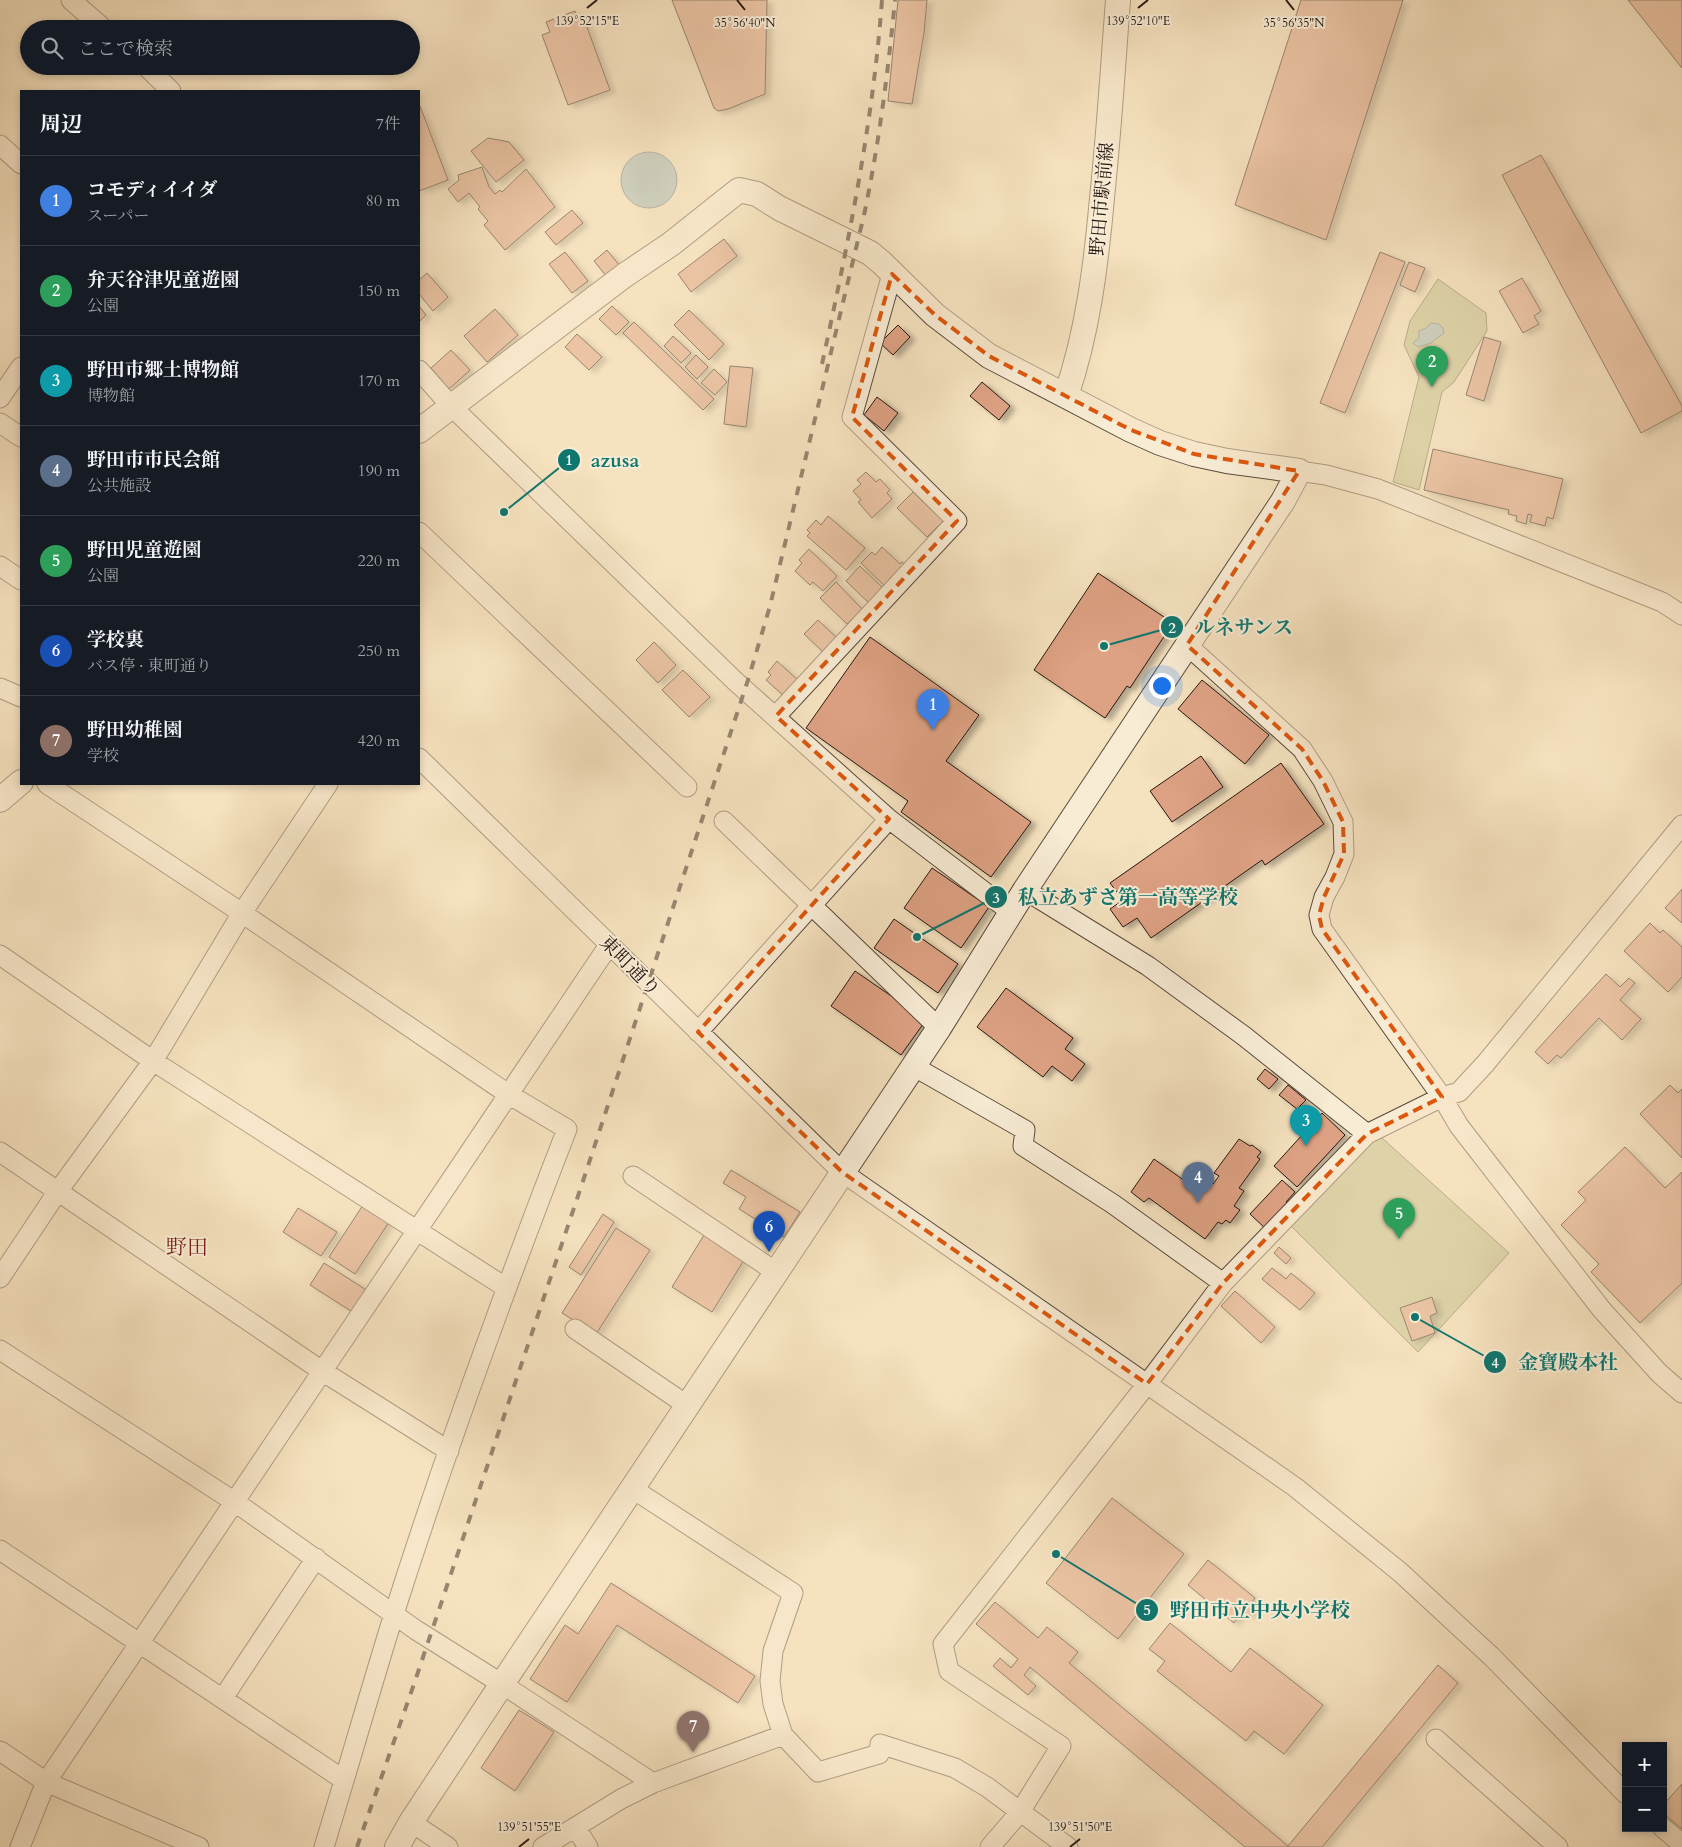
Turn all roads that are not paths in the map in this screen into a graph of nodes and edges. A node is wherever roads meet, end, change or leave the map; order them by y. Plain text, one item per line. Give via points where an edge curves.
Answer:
1 (71, 0) edge
2 (1118, 0) edge
3 (94, 20) edge
4 (155, 75) edge
5 (170, 90) edge
6 (0, 145) edge
7 (20, 163) edge
8 (892, 274) junction
9 (20, 368) edge
10 (420, 371) edge
11 (1066, 396) junction
12 (0, 398) edge
13 (451, 406) junction
14 (0, 423) edge
15 (420, 430) edge
16 (20, 436) edge
17 (1299, 471) junction
18 (420, 533) edge
19 (0, 566) edge
20 (20, 579) edge
21 (1682, 615) edge
22 (1187, 646) junction
23 (0, 688) edge
24 (20, 697) edge
25 (776, 716) junction
26 (420, 759) edge
27 (20, 783) edge
28 (49, 785) edge
29 (327, 785) edge
30 (687, 787) dead end
31 (0, 800) edge
32 (889, 819) junction
33 (724, 821) dead end
34 (1682, 824) edge
35 (1025, 890) junction
36 (811, 905) junction
37 (1011, 912) junction
38 (242, 913) junction
39 (609, 945) junction
40 (0, 955) edge
41 (939, 1028) junction
42 (698, 1032) junction
43 (153, 1061) junction
44 (914, 1066) junction
45 (508, 1094) junction
46 (1442, 1097) junction
47 (1367, 1134) junction
48 (0, 1152) edge
49 (842, 1172) junction
50 (633, 1176) dead end
51 (58, 1191) junction
52 (417, 1231) junction
53 (776, 1272) junction
54 (0, 1278) edge
55 (1223, 1283) junction
56 (506, 1287) junction
57 (575, 1329) dead end
58 (0, 1350) edge
59 (322, 1371) junction
60 (1147, 1384) junction
61 (1682, 1393) edge
62 (688, 1406) junction
63 (449, 1451) junction
64 (633, 1489) junction
65 (235, 1502) junction
66 (0, 1550) edge
67 (316, 1558) junction
68 (394, 1613) junction
69 (140, 1642) junction
70 (502, 1684) junction
71 (223, 1698) junction
72 (783, 1736) junction
73 (1436, 1739) dead end
74 (0, 1751) edge
75 (344, 1780) junction
76 (46, 1782) junction
77 (653, 1783) junction
78 (1622, 1790) edge
79 (1020, 1812) junction
80 (411, 1822) junction
81 (576, 1828) junction
82 (1667, 1831) edge
83 (1682, 1844) edge
84 (20, 1847) edge
85 (199, 1847) edge
86 (324, 1847) edge
87 (397, 1847) edge
88 (448, 1847) edge
89 (543, 1847) edge
90 (588, 1847) edge
91 (990, 1847) edge
92 (1068, 1847) edge
93 (1558, 1847) edge

1 - 3 street
2 - 11 street, 野田市駅前線 via 1096,264 1081,346
4 - 5 street
6 - 7 street
8 - 11 street via 935,315 989,356
8 - 13 street via 870,253 779,208 758,194 739,190
8 - 25 street via 852,417 957,521
9 - 12 street
10 - 13 street
11 - 17 street via 1131,430 1194,454
13 - 15 street
13 - 25 street via 735,681
14 - 16 street
17 - 21 street via 1378,489 1653,598
17 - 22 street via 1283,501
18 - 30 street
19 - 20 street
22 - 35 street
22 - 46 street via 1302,749 1323,781 1343,822 1344,854 1319,915 1322,929
23 - 24 street
25 - 32 street
26 - 39 street, 東町通り
27 - 31 street
28 - 38 street
29 - 38 street
32 - 36 street
32 - 37 street
33 - 36 street
34 - 46 street via 1485,1064 1459,1092
35 - 37 street
35 - 47 street via 1148,966 1244,1036
36 - 41 street
36 - 42 street
37 - 41 street
38 - 43 street
38 - 45 street
39 - 42 street, 東町通り
39 - 45 street
40 - 43 street
41 - 44 street
42 - 49 street, 東町通り
43 - 51 street
43 - 52 street
44 - 49 street
44 - 55 street via 1025,1130 1023,1146 1113,1204
45 - 52 street
45 - 56 street via 567,1130
46 - 47 street
46 - 61 street via 1459,1126 1602,1310 1659,1373
47 - 55 street
48 - 51 street
49 - 53 street
49 - 60 street, 東町通り
50 - 53 street
51 - 54 street
51 - 59 street
52 - 56 street
52 - 59 street
53 - 62 street
55 - 60 street
56 - 63 street
57 - 62 street
58 - 65 street
59 - 63 street
59 - 65 street
60 - 78 street, 東町通り via 1295,1488 1400,1572 1492,1657
60 - 79 street via 942,1644 949,1671 1061,1746
62 - 64 street
63 - 68 street
64 - 70 street
64 - 72 street via 793,1593 773,1651 770,1681
65 - 67 street
65 - 69 street
66 - 69 street
67 - 68 street
67 - 71 street
68 - 70 street
68 - 75 street
69 - 71 street
69 - 76 street
70 - 77 street
70 - 80 street
71 - 75 street
72 - 77 street
72 - 79 street via 818,1772 879,1754 880,1744 955,1768
73 - 93 street
74 - 76 street
75 - 86 street
76 - 84 street
76 - 85 street
77 - 81 street
79 - 91 street
79 - 92 street
80 - 87 street
80 - 88 street
81 - 89 street
81 - 90 street
82 - 83 street

